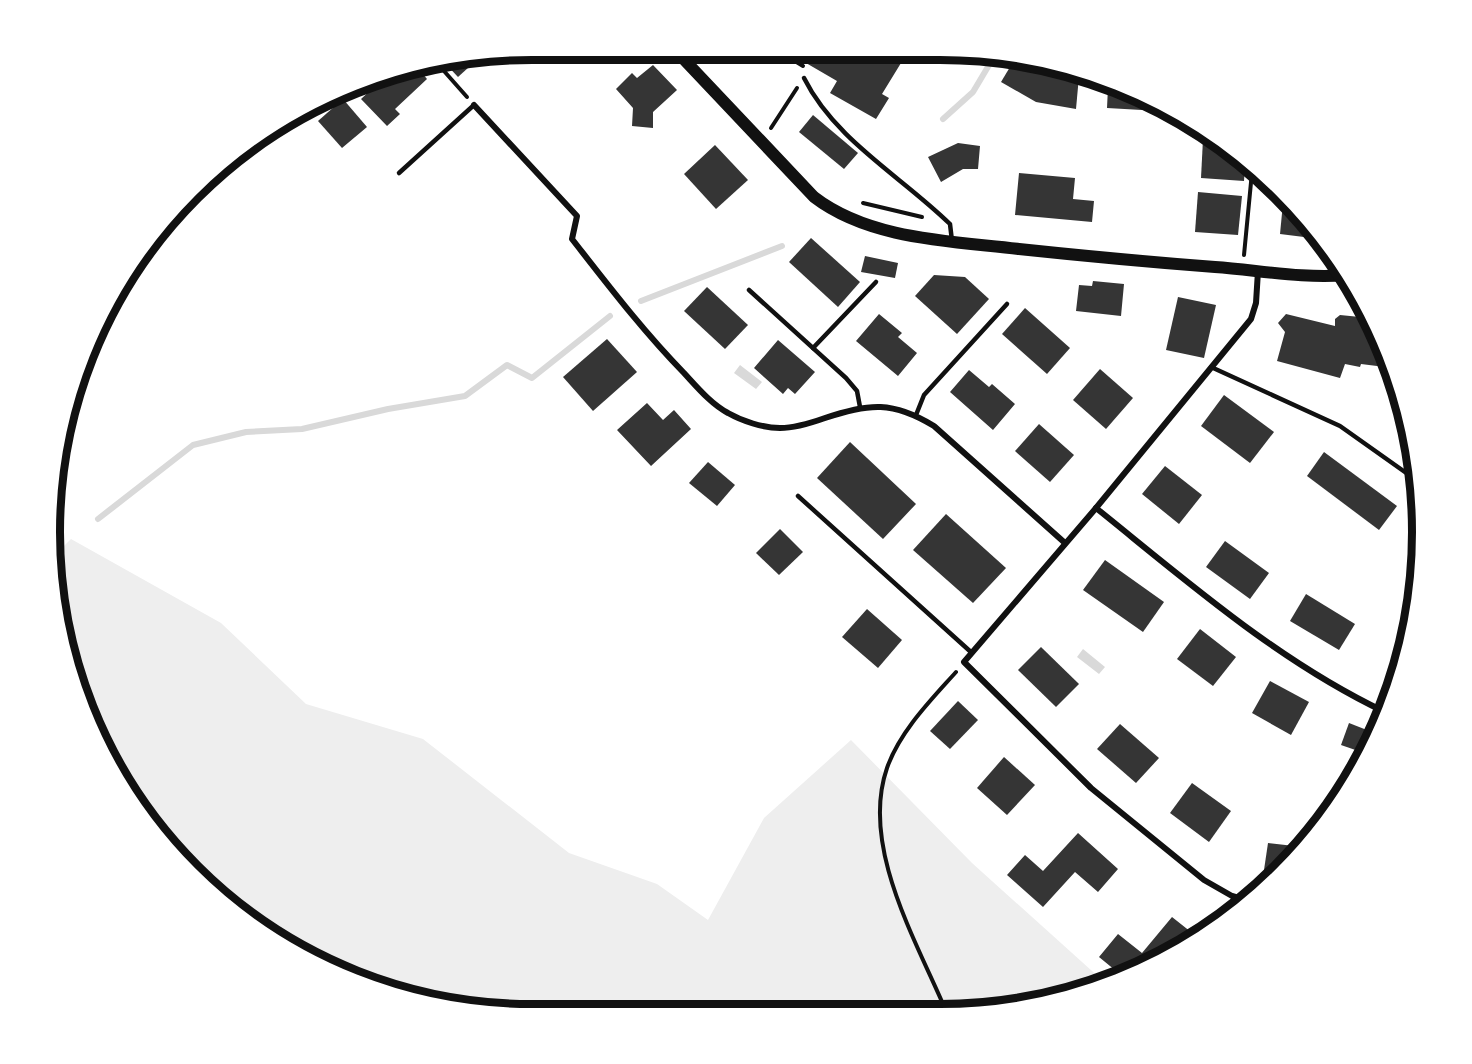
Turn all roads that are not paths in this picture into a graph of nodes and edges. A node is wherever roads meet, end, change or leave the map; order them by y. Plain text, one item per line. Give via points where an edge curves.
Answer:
1 (684, 60) edge
2 (804, 78) dead end
3 (474, 105) joint
4 (399, 173) dead end
5 (952, 241) junction
6 (1258, 270) junction
7 (1335, 274) edge
8 (876, 282) dead end
9 (748, 290) dead end
10 (1006, 304) dead end
11 (813, 348) junction
12 (1211, 367) junction
13 (861, 406) junction
14 (916, 415) junction
15 (1408, 475) edge
16 (798, 496) dead end
17 (1096, 508) junction
18 (1065, 543) junction
19 (972, 653) junction
20 (1378, 709) edge
21 (1238, 898) edge

1 - 5 main road via 814,197 831,210 879,227
2 - 5 lane via 812,94 872,160 950,224
3 - 4 lane
3 - 13 street via 577,216 572,239 647,334 727,413 781,428
5 - 6 main road via 1116,260
6 - 7 main road
6 - 12 street via 1251,319
8 - 11 lane
9 - 11 lane
10 - 14 lane via 924,395
11 - 13 lane via 857,391
12 - 15 lane via 1340,426
12 - 17 street
13 - 14 street via 885,406
14 - 18 street via 934,426
16 - 19 lane
17 - 18 street
17 - 20 street via 1219,608 1351,696
18 - 19 street
19 - 21 street via 964,662 1091,789 1204,880

